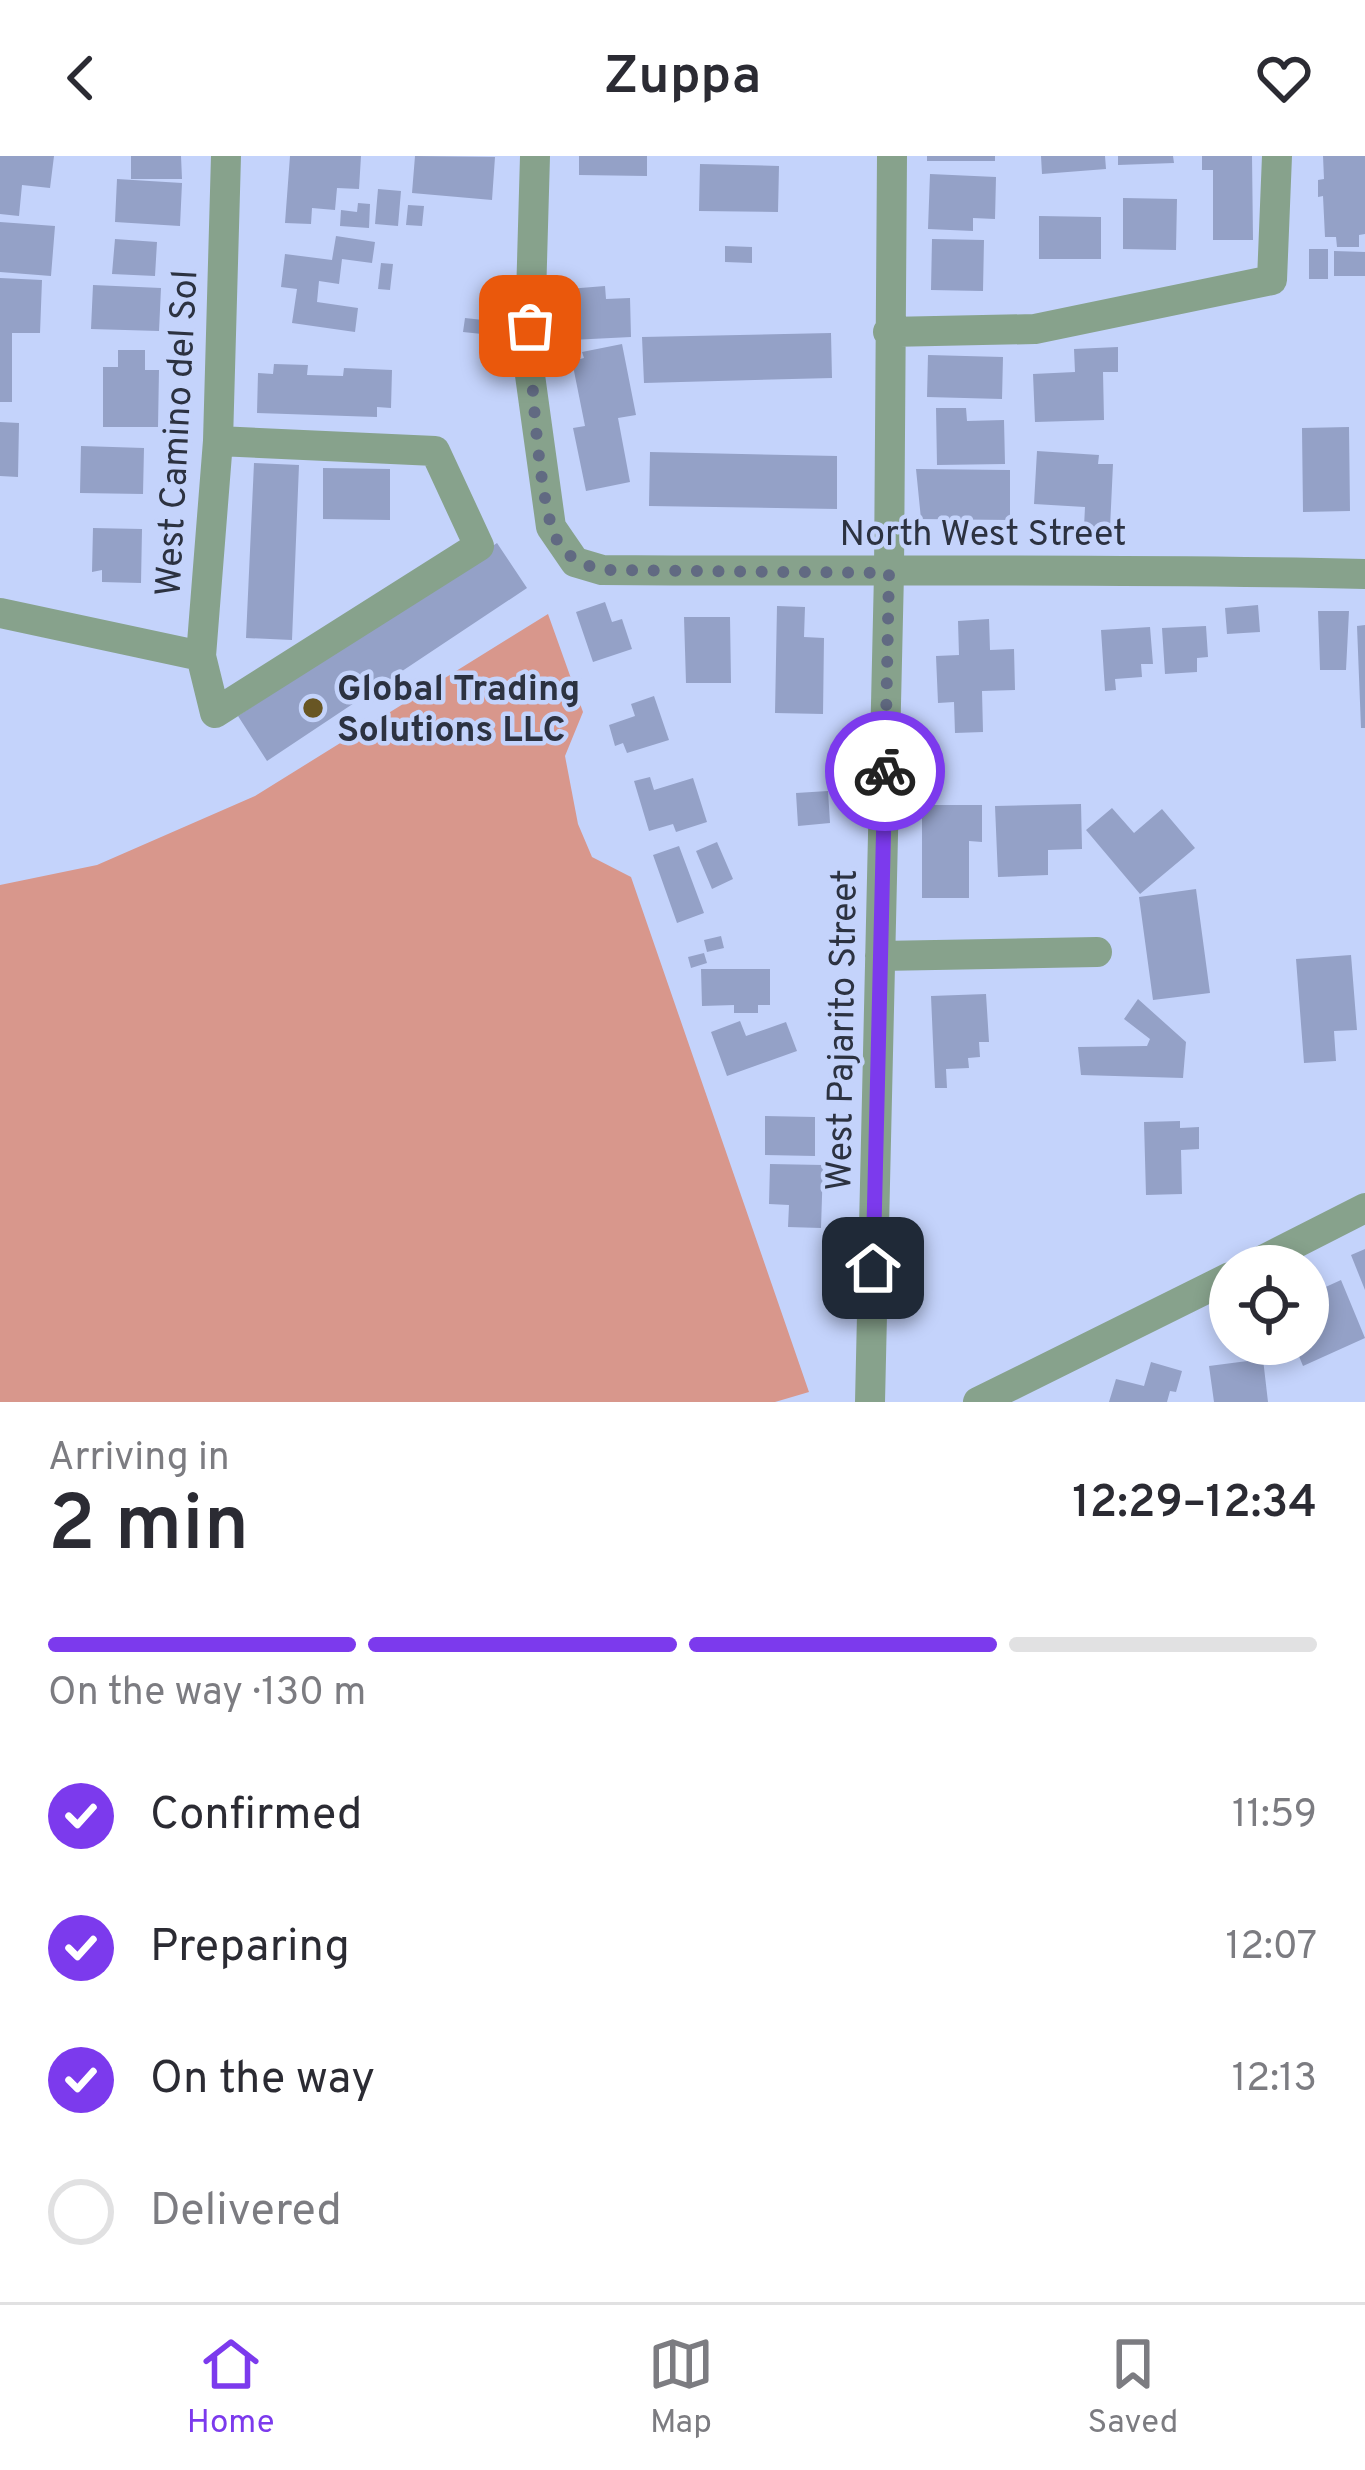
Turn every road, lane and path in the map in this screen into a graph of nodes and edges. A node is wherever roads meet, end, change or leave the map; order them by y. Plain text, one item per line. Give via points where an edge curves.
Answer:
1 (226, 156) edge
2 (535, 156) edge
3 (892, 156) edge
4 (1277, 156) edge
5 (888, 332) junction
6 (218, 441) junction
7 (889, 573) junction
8 (1365, 574) edge
9 (0, 613) edge
10 (201, 656) junction
11 (1097, 952) dead end
12 (880, 956) junction
13 (1365, 1208) edge
14 (1292, 1245) edge
15 (1209, 1289) edge
16 (1039, 1390) edge
17 (870, 1402) edge
18 (978, 1402) edge

1 - 6 street, West Camino del Sol
2 - 7 street, North West Street via 530,368 550,527 575,562 602,570
3 - 5 street, West Pajarito Street
4 - 5 street via 1272,280 1035,329
5 - 7 street, West Pajarito Street
6 - 10 street, West Camino del Sol
6 - 10 street, West Camino del Sol via 435,451 479,546 215,713
7 - 8 street, North West Street
7 - 12 street, West Pajarito Street
9 - 10 street
11 - 12 street
12 - 17 street, West Pajarito Street
13 - 14 street
15 - 16 street
16 - 18 street

